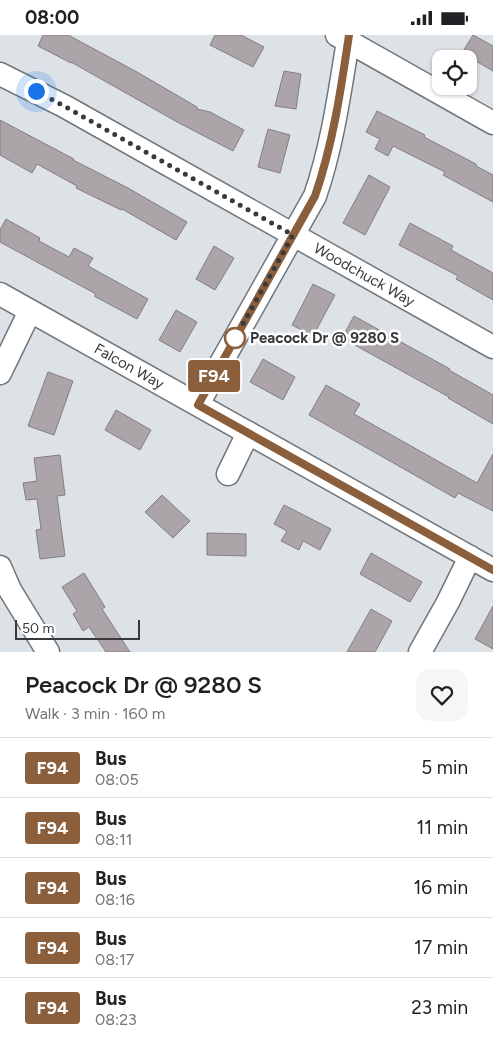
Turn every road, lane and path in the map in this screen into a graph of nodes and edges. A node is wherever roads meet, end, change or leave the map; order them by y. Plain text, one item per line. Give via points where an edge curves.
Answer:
1 (345, 37) edge
2 (0, 74) edge
3 (493, 123) edge
4 (293, 235) junction
5 (0, 294) edge
6 (30, 311) junction
7 (493, 347) edge
8 (0, 373) edge
9 (198, 405) junction
10 (248, 433) junction
11 (228, 474) dead end
12 (470, 557) junction
13 (0, 567) edge
14 (493, 570) edge
15 (48, 652) edge
16 (420, 652) edge

1 - 3 street
1 - 4 street via 323,172 315,196
2 - 4 street, Woodchuck Way via 64,106
4 - 7 street, Woodchuck Way
4 - 9 street
5 - 6 street, Falcon Way
6 - 8 street
6 - 9 street, Falcon Way
9 - 10 street, Falcon Way
10 - 11 street
10 - 12 street, Falcon Way
12 - 14 street, Falcon Way
12 - 16 street
13 - 15 street via 13,597

